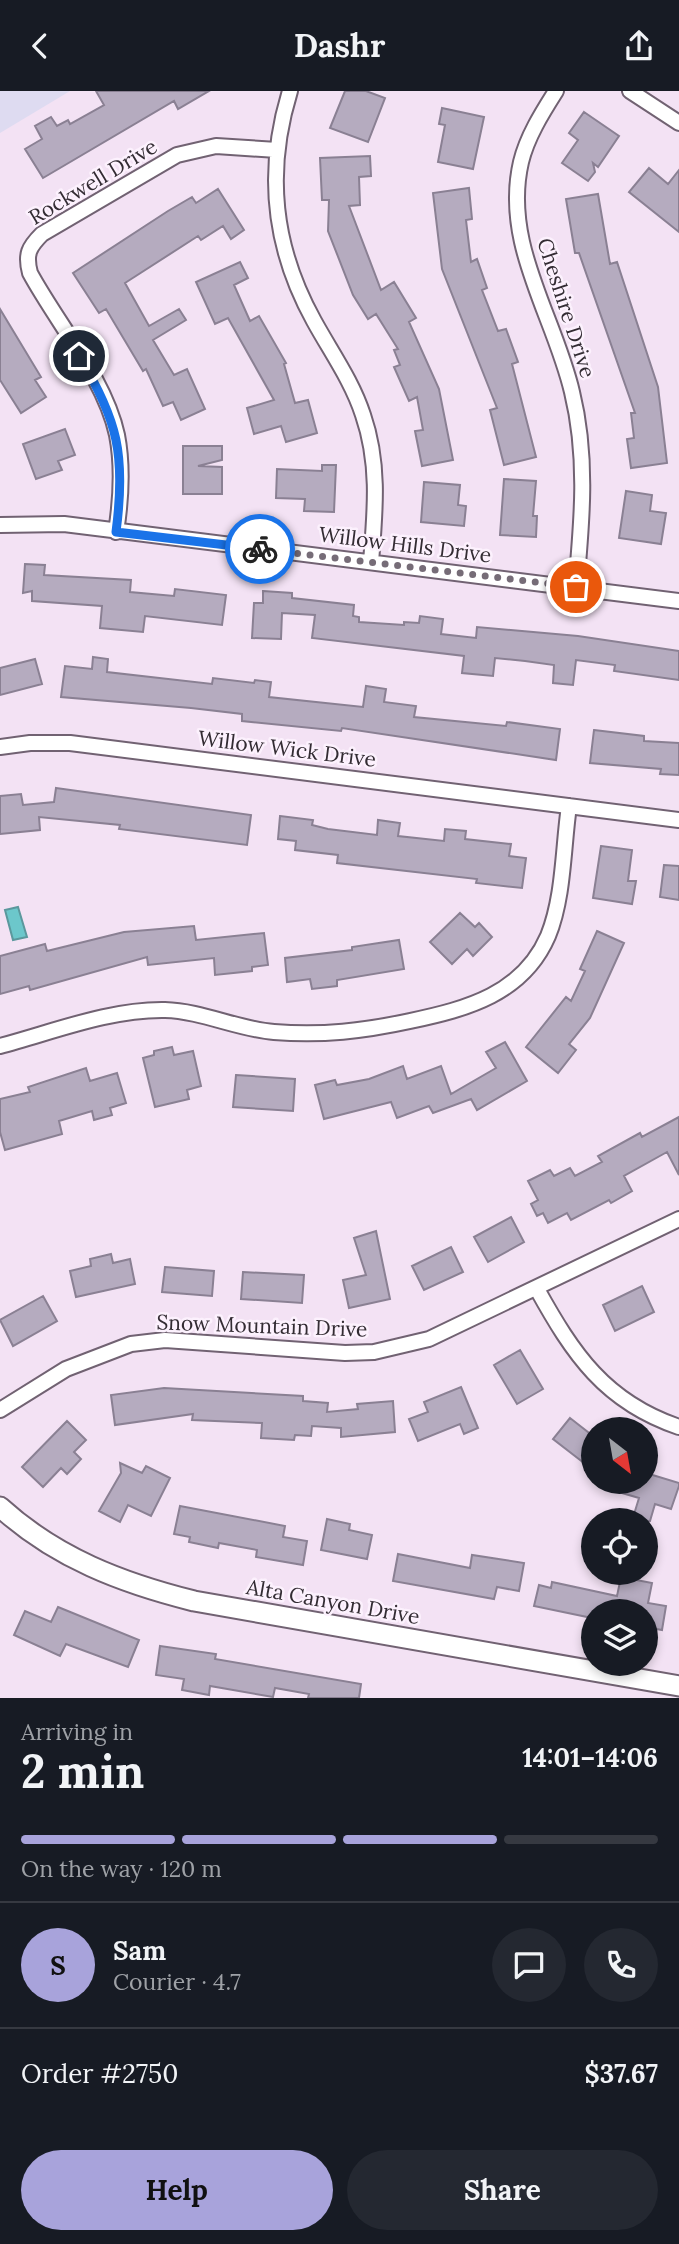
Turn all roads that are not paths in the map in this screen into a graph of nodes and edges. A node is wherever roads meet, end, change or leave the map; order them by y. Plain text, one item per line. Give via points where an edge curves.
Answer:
1 (290, 91) edge
2 (556, 91) edge
3 (630, 91) edge
4 (679, 123) edge
5 (276, 150) junction
6 (0, 525) edge
7 (116, 532) junction
8 (371, 562) junction
9 (576, 587) junction
10 (679, 601) edge
11 (0, 747) edge
12 (569, 806) junction
13 (679, 820) edge
14 (0, 1046) edge
15 (679, 1219) edge
16 (537, 1289) junction
17 (0, 1410) edge
18 (679, 1427) edge
19 (0, 1507) edge
20 (679, 1686) edge

1 - 5 street
2 - 9 street, Cheshire Drive via 521,161 517,220 522,251 562,354 580,433 583,518
3 - 4 street
5 - 7 street, Rockwell Drive via 216,146 177,155 42,234 30,246 26,259 30,273 107,406 117,434
5 - 8 street via 275,198 283,248 302,298 350,384 372,446 376,507
6 - 7 street, Willow Hills Drive via 64,524
7 - 8 street, Willow Hills Drive
8 - 9 street, Willow Hills Drive
9 - 10 street, Willow Hills Drive
11 - 12 street, Willow Wick Drive via 70,743
12 - 13 street, Willow Wick Drive
12 - 14 street via 548,936 520,976 476,1005 328,1035 271,1032 168,1010 141,1011
15 - 16 street, Snow Mountain Drive
16 - 17 street, Snow Mountain Drive via 429,1339 374,1352 165,1340 131,1344 66,1369
16 - 18 street via 565,1341 591,1372 620,1398
19 - 20 street, Alta Canyon Drive via 58,1551 101,1574 147,1589

